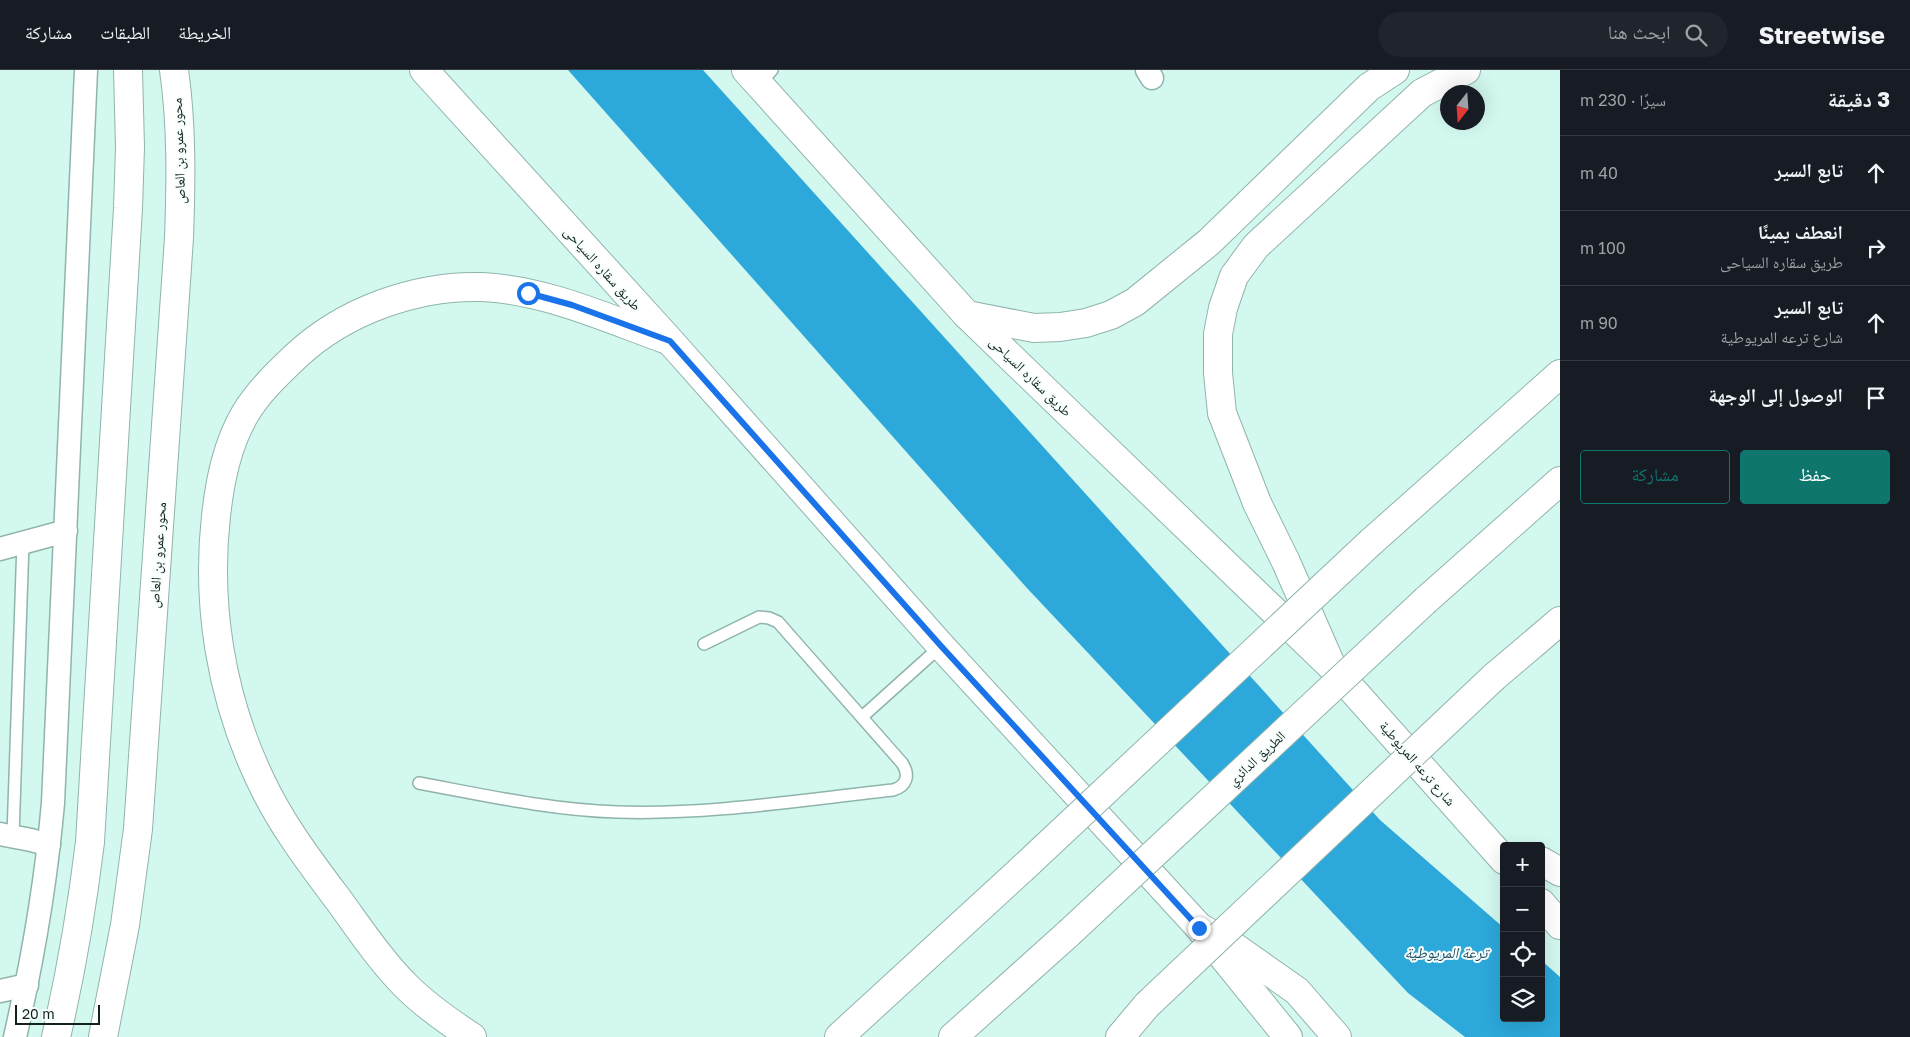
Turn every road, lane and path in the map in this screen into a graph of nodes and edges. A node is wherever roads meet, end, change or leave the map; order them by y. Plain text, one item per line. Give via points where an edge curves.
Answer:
1 (86, 70) edge
2 (128, 70) edge
3 (174, 70) edge
4 (424, 70) edge
5 (1395, 70) edge
6 (1466, 70) edge
7 (759, 75) edge
8 (967, 315) junction
9 (670, 341) junction
10 (1560, 374) edge
11 (1560, 481) edge
12 (66, 531) junction
13 (23, 542) junction
14 (0, 549) edge
15 (1560, 621) edge
16 (704, 644) dead end
17 (941, 646) junction
18 (1560, 647) edge
19 (1522, 654) junction
20 (1332, 667) junction
21 (862, 717) junction
22 (418, 783) dead end
23 (1466, 817) junction
24 (6, 835) edge
25 (1508, 842) edge
26 (49, 845) junction
27 (1500, 855) edge
28 (1545, 863) edge
29 (1560, 872) edge
30 (1545, 908) edge
31 (1560, 925) edge
32 (1199, 928) junction
33 (27, 985) junction
34 (0, 991) edge
35 (15, 1037) edge
36 (56, 1037) edge
37 (103, 1037) edge
38 (472, 1037) edge
39 (839, 1037) edge
40 (953, 1037) edge
41 (1120, 1037) edge
42 (1288, 1037) edge
43 (1337, 1037) edge

1 - 12 street
2 - 36 main road via 128,208 90,842 74,954
3 - 37 main road, محور عمرو بن العاص via 180,137 179,238 138,829 125,925
4 - 9 main road, طريق سقاره السياحى
5 - 8 main road via 1369,87 1209,242 1135,302 1086,323 1060,327 1034,328
6 - 20 main road via 1422,93 1256,246 1234,276 1223,308 1218,334 1222,413 1257,503
7 - 8 main road, طريق سقاره السياحى
8 - 20 main road, طريق سقاره السياحى
9 - 17 main road, طريق سقاره السياحى
9 - 38 main road via 572,305 528,293 481,287 435,290 390,301 347,320 308,344 281,370 246,413 227,455 218,495 214,537 215,619 230,701 253,763 301,850 375,951 406,987 442,1018
10 - 39 main road, bridge via 1372,542
11 - 40 main road, الطريق الدائري, bridge via 1426,600
12 - 13 street
12 - 26 street
13 - 14 street
13 - 24 lane
15 - 19 main road
16 - 21 lane via 759,617 778,622
17 - 21 lane
17 - 32 main road
18 - 19 main road
19 - 41 main road, bridge via 1494,676 1147,1005
20 - 23 main road, شارع ترعه المريوطية
21 - 22 lane via 906,768 905,783 900,788 654,812 579,810
23 - 25 main road
23 - 27 main road, شارع ترعه المريوطية
24 - 26 street
26 - 33 street
28 - 29 main road
30 - 31 main road
32 - 42 main road
32 - 43 main road via 1233,946 1297,991
33 - 34 street
33 - 35 street

